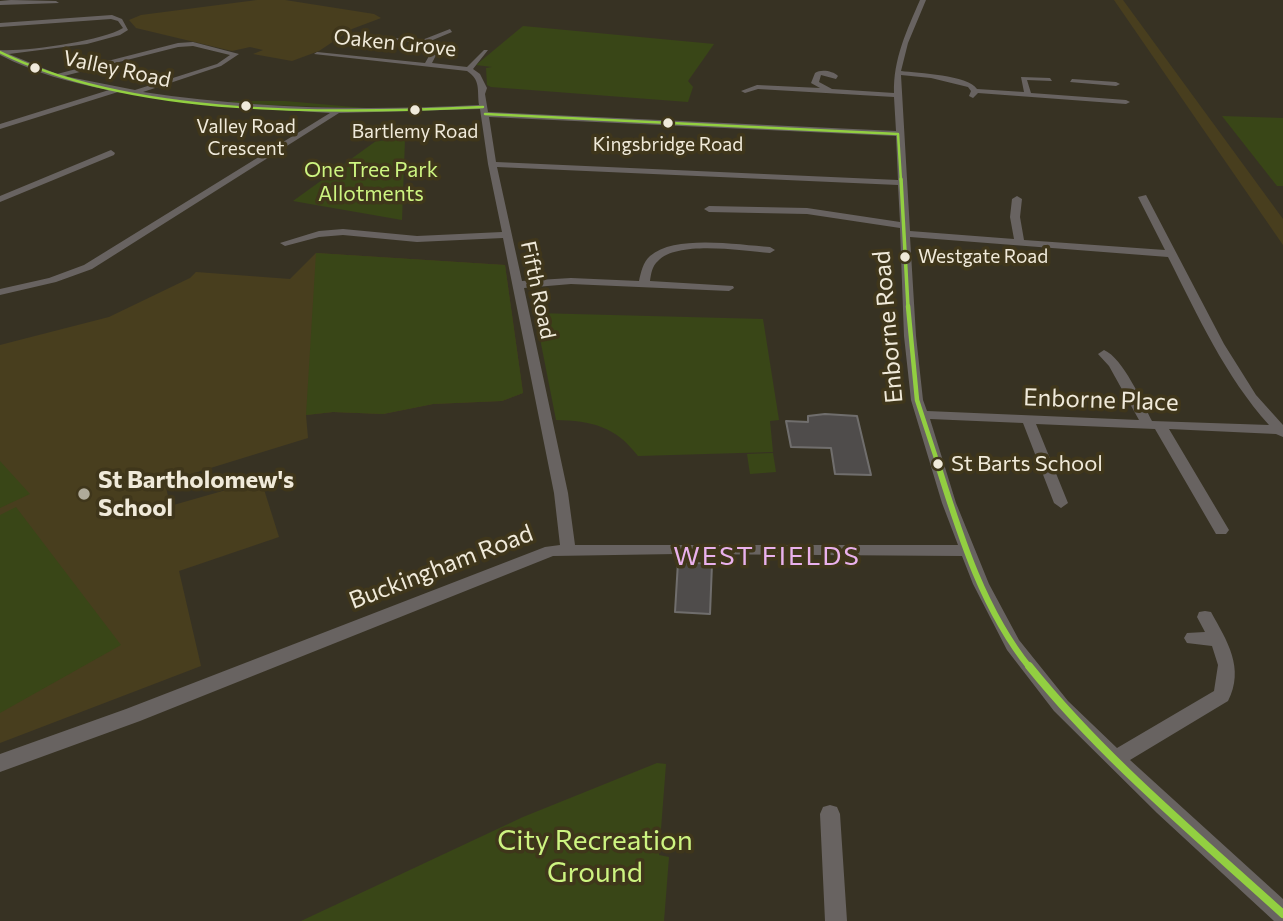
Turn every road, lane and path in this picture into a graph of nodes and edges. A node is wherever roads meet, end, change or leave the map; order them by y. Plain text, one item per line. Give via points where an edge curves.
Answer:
1 (923, 0) edge
2 (22, 1) edge
3 (0, 3) edge
4 (57, 3) dead end
5 (0, 25) edge
6 (463, 32) dead end
7 (398, 39) dead end
8 (423, 42) junction
9 (486, 51) dead end
10 (317, 54) dead end
11 (2, 55) edge
12 (427, 64) junction
13 (469, 69) junction
14 (898, 73) junction
15 (58, 75) junction
16 (836, 78) dead end
17 (1050, 80) dead end
18 (1072, 81) dead end
19 (118, 90) junction
20 (746, 91) dead end
21 (830, 91) junction
22 (134, 93) junction
23 (897, 95) junction
24 (1028, 95) junction
25 (484, 111) junction
26 (335, 113) junction
27 (0, 127) edge
28 (898, 134) junction
29 (111, 153) dead end
30 (492, 164) junction
31 (902, 183) junction
32 (1143, 197) dead end
33 (0, 199) edge
34 (1017, 199) dead end
35 (709, 209) dead end
36 (904, 230) junction
37 (507, 235) junction
38 (1019, 242) junction
39 (285, 243) dead end
40 (771, 250) dead end
41 (1173, 254) junction
42 (644, 284) junction
43 (517, 285) junction
44 (729, 288) dead end
45 (0, 292) edge
46 (1104, 354) dead end
47 (921, 415) junction
48 (1028, 420) junction
49 (1153, 424) junction
50 (1282, 432) edge
51 (1060, 503) dead end
52 (1221, 530) dead end
53 (568, 549) junction
54 (966, 551) junction
55 (1205, 617) dead end
56 (1193, 638) dead end
57 (1218, 640) junction
58 (1115, 759) junction
59 (0, 764) edge
60 (830, 814) dead end
61 (1283, 914) edge
62 (835, 921) edge

1 - 14 street, Enborne Road
2 - 3 street
2 - 4 street
5 - 11 street via 112,17 126,29 102,38
6 - 8 street via 447,30
7 - 8 street
8 - 12 street via 435,51
9 - 13 street
10 - 12 street, Oaken Grove
11 - 15 street, Valley Road
12 - 13 street, Oaken Grove
13 - 25 street, Fifth Road via 482,84
14 - 23 street, Enborne Road
14 - 24 street via 964,83 971,85 974,93
15 - 19 street, Valley Road
15 - 22 street via 178,45 236,54 219,65
16 - 21 street via 818,74 815,83
17 - 24 street via 1022,76
18 - 24 street via 1115,82 1127,105
19 - 22 street, Valley Road
19 - 27 street
20 - 21 street via 757,87
21 - 23 street
22 - 26 street, Valley Road
23 - 28 street, Enborne Road
25 - 26 street, Valley Road
25 - 28 street
25 - 30 street, Fifth Road
26 - 45 street via 88,267
28 - 31 street, Enborne Road
29 - 33 street
30 - 31 street
30 - 37 street, Fifth Road
31 - 36 street, Enborne Road
32 - 41 street
34 - 38 street
35 - 36 street via 807,211
36 - 38 street
36 - 47 street, Enborne Road via 911,346
37 - 39 street via 417,239 344,232 302,235
37 - 43 street, Fifth Road
38 - 41 street
40 - 42 street via 664,250 653,258
41 - 50 street via 1218,344 1251,397
42 - 43 street via 572,281
42 - 44 street
43 - 53 street, Fifth Road via 561,493
46 - 49 street
47 - 48 street, Enborne Place
47 - 54 street, Enborne Road
48 - 49 street, Enborne Place
48 - 51 street
49 - 50 street, Enborne Place
49 - 52 street
53 - 54 street, Buckingham Road
53 - 59 street, Buckingham Road via 517,562
54 - 58 street, Enborne Road via 996,616 1025,662 1061,706
55 - 57 street
56 - 57 street
57 - 58 street via 1228,670 1222,696
58 - 61 street, Enborne Road
60 - 62 street

